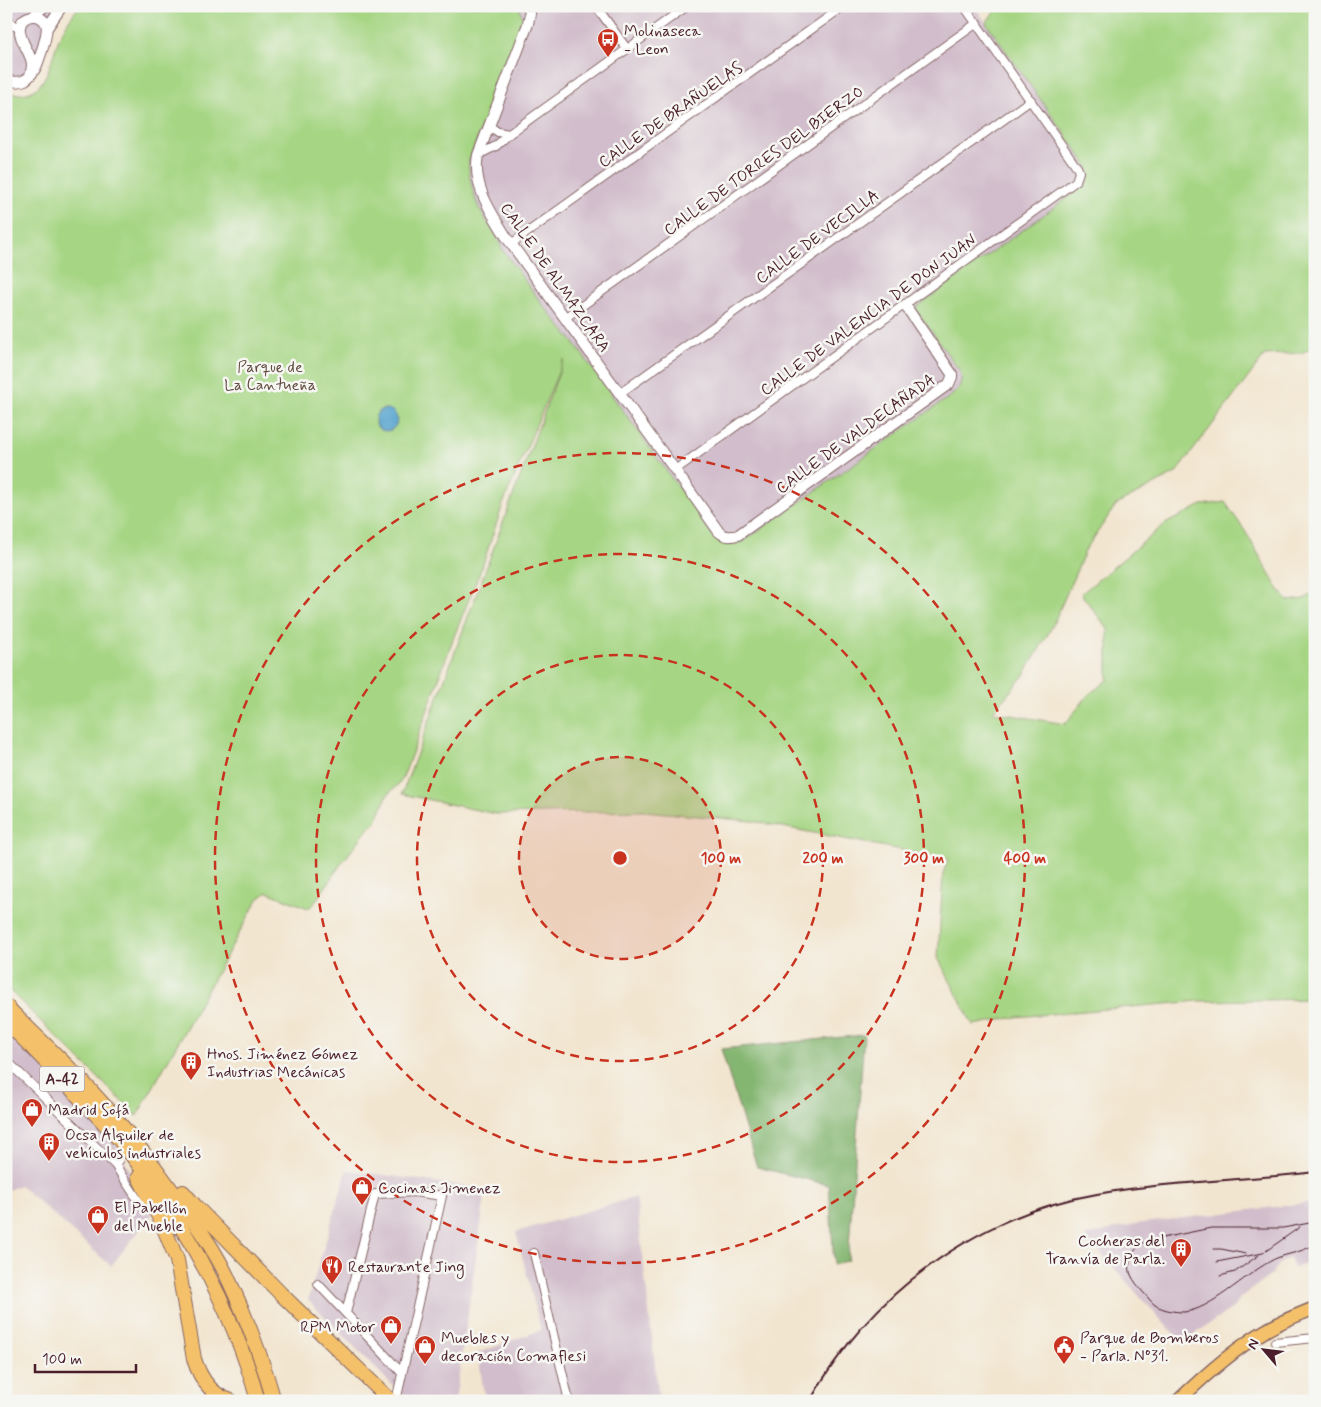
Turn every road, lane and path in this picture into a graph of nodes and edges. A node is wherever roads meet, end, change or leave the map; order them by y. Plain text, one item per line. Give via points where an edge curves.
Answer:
1 (45, 6) edge
2 (62, 6) edge
3 (528, 6) edge
4 (596, 6) edge
5 (687, 6) edge
6 (844, 6) edge
7 (964, 6) edge
8 (32, 16) junction
9 (6, 17) edge
10 (977, 23) junction
11 (21, 32) junction
12 (46, 33) junction
13 (627, 49) junction
14 (30, 76) junction
15 (6, 80) edge
16 (1031, 100) junction
17 (489, 126) junction
18 (509, 134) junction
19 (478, 155) junction
20 (511, 244) junction
21 (905, 305) junction
22 (565, 318) junction
23 (619, 394) junction
24 (675, 470) junction
25 (724, 536) joint
26 (6, 1006) edge
27 (6, 1022) edge
28 (6, 1060) edge
29 (114, 1116) junction
30 (118, 1143) junction
31 (115, 1164) junction
32 (140, 1203) dead end
33 (534, 1253) dead end
34 (318, 1284) dead end
35 (1315, 1308) edge
36 (346, 1313) junction
37 (1315, 1338) edge
38 (327, 1339) junction
39 (1275, 1342) dead end
40 (402, 1373) junction
41 (231, 1401) edge
42 (258, 1401) edge
43 (274, 1401) edge
44 (382, 1401) edge
45 (391, 1401) edge
46 (396, 1401) edge
47 (569, 1401) edge
48 (1178, 1401) edge

1 - 8 street
2 - 12 street
3 - 17 street, CALLE DE ALMAZCARA via 528,24
4 - 13 street
5 - 13 street
6 - 20 street, CALLE DE BRAÑUELAS
7 - 10 street
8 - 11 street via 24,20
8 - 12 street via 46,24
9 - 11 street
10 - 16 street
10 - 22 street, CALLE DE TORRES DEL BIERZO
11 - 12 street via 24,40 33,43
11 - 14 street via 32,64
12 - 14 street via 37,67
13 - 18 street
14 - 15 street via 23,81
16 - 21 street, CALLE DE VALENCIA DE DON JUAN via 1077,167 1076,181
16 - 23 street, CALLE DE VECILLA
17 - 18 street
17 - 19 street, CALLE DE ALMAZCARA
18 - 19 street via 496,146
19 - 20 street, CALLE DE ALMAZCARA via 479,187
20 - 22 street, CALLE DE ALMAZCARA
21 - 24 street, CALLE DE VALENCIA DE DON JUAN
21 - 25 street, CALLE DE VALDECAÑADA via 952,374 949,384 738,536
22 - 23 street, CALLE DE ALMAZCARA
23 - 24 street, CALLE DE ALMAZCARA
24 - 25 street, CALLE DE ALMAZCARA
26 - 29 highway, A-42
27 - 30 highway, A-42
28 - 31 street
29 - 38 highway via 197,1208
29 - 43 highway, A-42 via 162,1175 215,1254 252,1335
30 - 31 street via 119,1159
30 - 41 highway via 162,1223 177,1260 198,1370 211,1389
30 - 42 highway, A-42 via 134,1157 195,1249 229,1318
31 - 32 street
33 - 47 street
34 - 36 street
35 - 48 main road via 1288,1319 1243,1345
36 - 40 street
36 - 40 street via 375,1194 415,1192 442,1196
37 - 39 street
38 - 44 highway
38 - 45 highway
40 - 46 street

